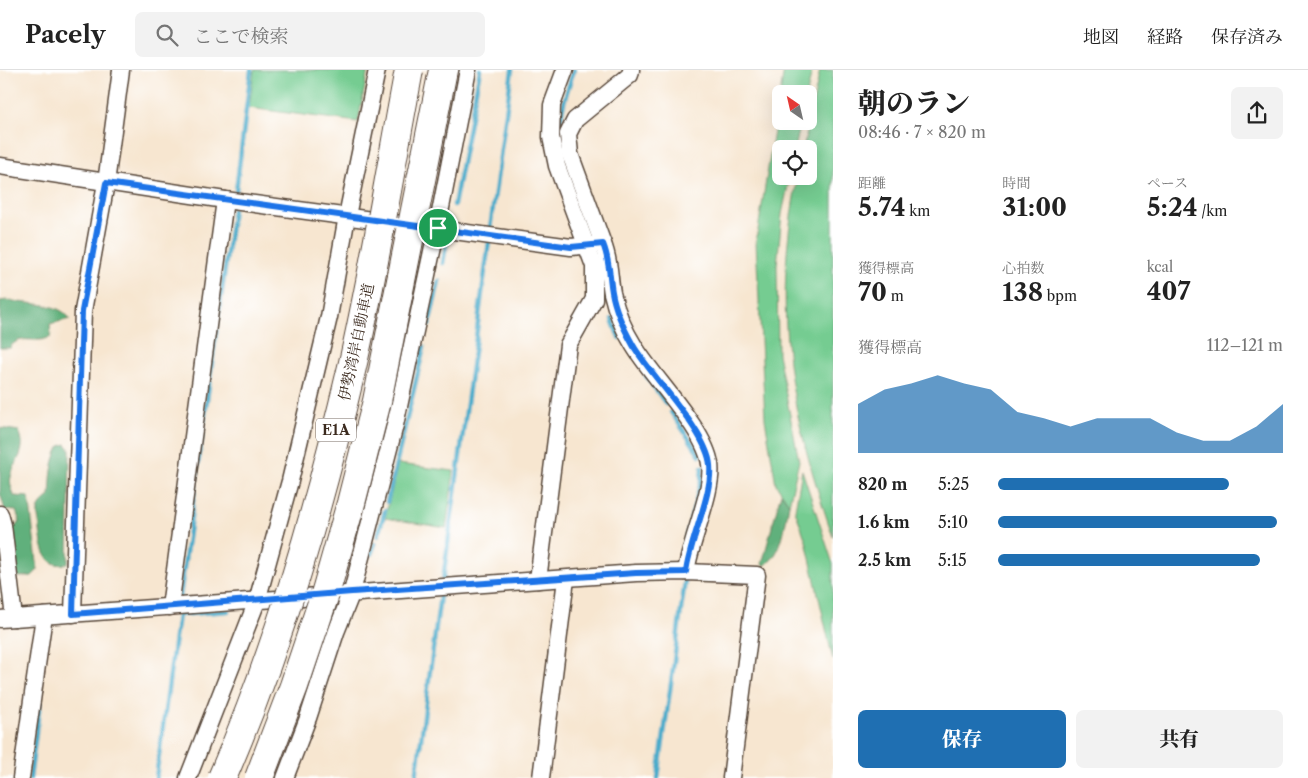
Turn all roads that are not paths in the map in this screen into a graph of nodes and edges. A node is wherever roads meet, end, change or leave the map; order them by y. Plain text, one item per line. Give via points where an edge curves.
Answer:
1 (121, 70) edge
2 (377, 70) edge
3 (409, 70) edge
4 (443, 70) edge
5 (468, 70) edge
6 (565, 70) edge
7 (632, 70) edge
8 (0, 166) edge
9 (106, 183) junction
10 (225, 200) junction
11 (347, 216) junction
12 (438, 228) junction
13 (596, 246) junction
14 (0, 514) edge
15 (686, 572) junction
16 (566, 579) junction
17 (538, 580) junction
18 (352, 592) junction
19 (257, 601) junction
20 (170, 608) junction
21 (73, 614) junction
22 (44, 616) junction
23 (7, 619) edge
24 (21, 778) edge
25 (188, 778) edge
26 (222, 778) edge
27 (259, 778) edge
28 (285, 778) edge
29 (541, 778) edge
30 (731, 778) edge

1 - 9 street
2 - 11 street
3 - 26 highway, 伊勢湾岸自動車道 / E1A, bridge via 352,366 324,478 293,587
4 - 27 highway, E1A, bridge via 377,401 351,503 294,686
5 - 12 street
6 - 13 street via 552,105 551,137 557,166
7 - 13 street via 575,120 568,134 570,154
8 - 9 street
9 - 10 street
9 - 21 street via 82,311
10 - 11 street
10 - 20 street
11 - 12 street
11 - 19 street via 330,317
12 - 13 street via 571,247
12 - 18 street
13 - 15 street via 608,256 612,292 634,346 704,443 710,464 709,484
13 - 17 street via 594,299 568,345
14 - 23 street
15 - 16 street
15 - 30 street via 757,576
16 - 17 street
16 - 29 street
17 - 18 street
18 - 19 street
18 - 28 street
19 - 20 street
19 - 25 street
20 - 21 street
21 - 22 street
22 - 23 street
22 - 24 street

